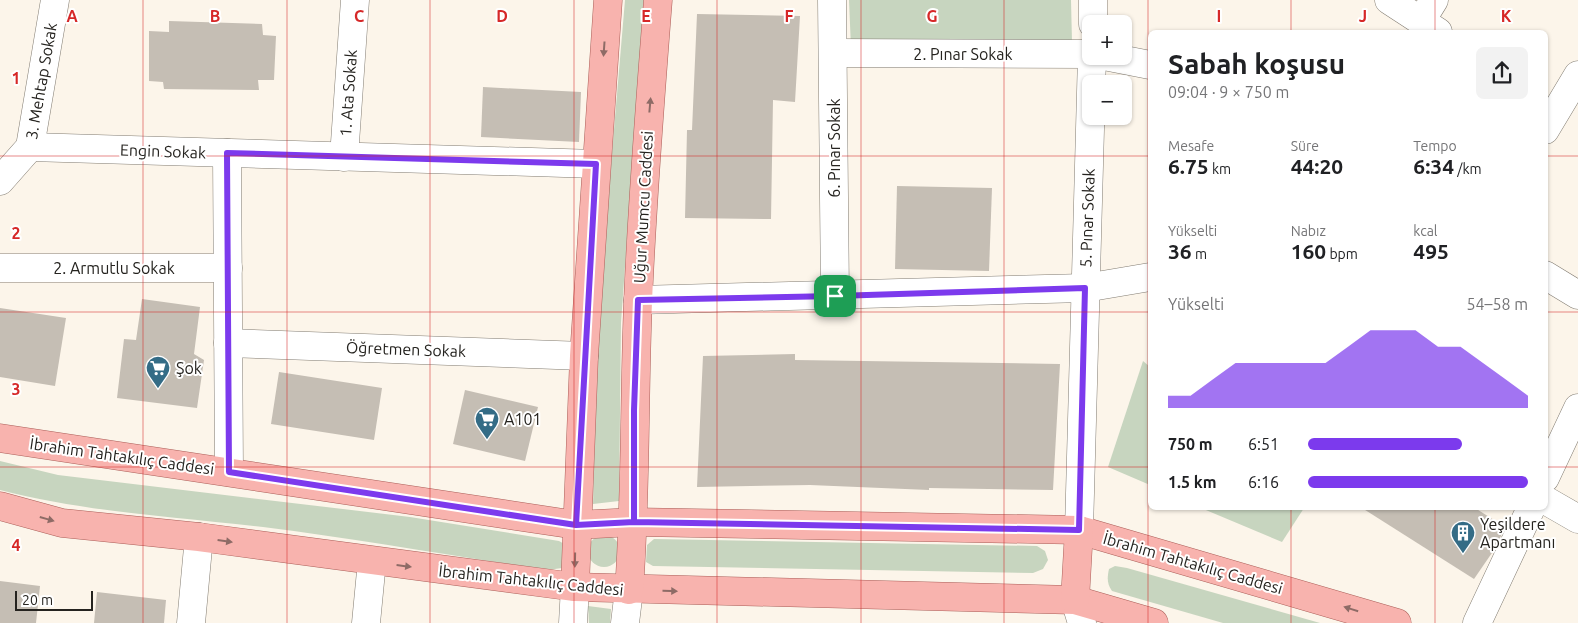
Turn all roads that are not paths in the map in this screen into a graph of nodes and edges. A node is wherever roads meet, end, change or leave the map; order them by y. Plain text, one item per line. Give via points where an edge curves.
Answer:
1 (55, 0) edge
2 (355, 0) edge
3 (608, 0) edge
4 (658, 0) edge
5 (832, 0) edge
6 (1094, 0) edge
7 (1389, 0) edge
8 (1093, 15) edge
9 (1431, 18) edge
10 (834, 53) junction
11 (1082, 55) edge
12 (1132, 61) edge
13 (1092, 65) edge
14 (1148, 65) edge
15 (1578, 75) edge
16 (1549, 115) edge
17 (30, 147) junction
18 (227, 153) junction
19 (344, 157) junction
20 (596, 164) junction
21 (0, 181) edge
22 (0, 268) edge
23 (228, 268) junction
24 (1148, 277) edge
25 (1548, 277) edge
26 (1085, 288) junction
27 (1578, 295) edge
28 (835, 296) junction
29 (638, 300) junction
30 (228, 343) junction
31 (584, 356) junction
32 (1578, 408) edge
33 (0, 438) edge
34 (229, 472) junction
35 (1548, 472) edge
36 (1548, 502) edge
37 (0, 506) edge
38 (1530, 510) edge
39 (1578, 519) edge
40 (634, 522) junction
41 (576, 525) junction
42 (1079, 530) junction
43 (199, 537) junction
44 (372, 561) junction
45 (575, 587) junction
46 (630, 590) junction
47 (1079, 612) edge
48 (192, 623) edge
49 (366, 623) edge
50 (573, 623) edge
51 (625, 623) edge
52 (1154, 623) edge
53 (1398, 623) edge
54 (1477, 623) edge

1 - 17 street, 3. Mehtap Sokak
2 - 19 street, 1. Ata Sokak
3 -> 20 main road
29 -> 4 main road, Uğur Mumcu Caddesi
5 - 10 street, 6. Pınar Sokak
6 - 8 street
7 - 9 street
10 - 11 street, 2. Pınar Sokak
10 - 28 street, 6. Pınar Sokak
12 - 14 street
13 - 26 street, 5. Pınar Sokak
15 - 16 street
17 - 18 street, Engin Sokak
17 - 21 street, 3. Mehtap Sokak
18 - 19 street, Engin Sokak
18 - 23 street
19 - 20 street, Engin Sokak
20 - 31 main road
22 - 23 street, 2. Armutlu Sokak
23 - 30 street
24 - 26 street
25 - 27 street
26 - 28 street
26 - 42 street, 5. Pınar Sokak
28 - 29 street
29 - 40 main road, Uğur Mumcu Caddesi
30 - 31 street, Öğretmen Sokak
30 - 34 street
31 - 41 main road
32 - 35 street
33 - 34 main road, İbrahim Tahtakılıç Caddesi
34 - 41 main road, İbrahim Tahtakılıç Caddesi
36 - 39 street
37 -> 43 main road, İbrahim Tahtakılıç Caddesi via 62,523
38 - 54 street
40 - 41 main road, İbrahim Tahtakılıç Caddesi
40 - 42 main road, İbrahim Tahtakılıç Caddesi
40 - 46 main road, Uğur Mumcu Caddesi
41 -> 45 main road
42 - 47 main road
53 -> 42 main road, İbrahim Tahtakılıç Caddesi
43 -> 44 main road, İbrahim Tahtakılıç Caddesi
43 - 48 street
44 -> 45 main road, İbrahim Tahtakılıç Caddesi
44 - 49 street
45 - 46 main road, İbrahim Tahtakılıç Caddesi
45 - 50 street
46 -> 47 main road, İbrahim Tahtakılıç Caddesi
46 - 51 street, Uğur Mumcu Caddesi
47 - 52 main road, İbrahim Tahtakılıç Caddesi

